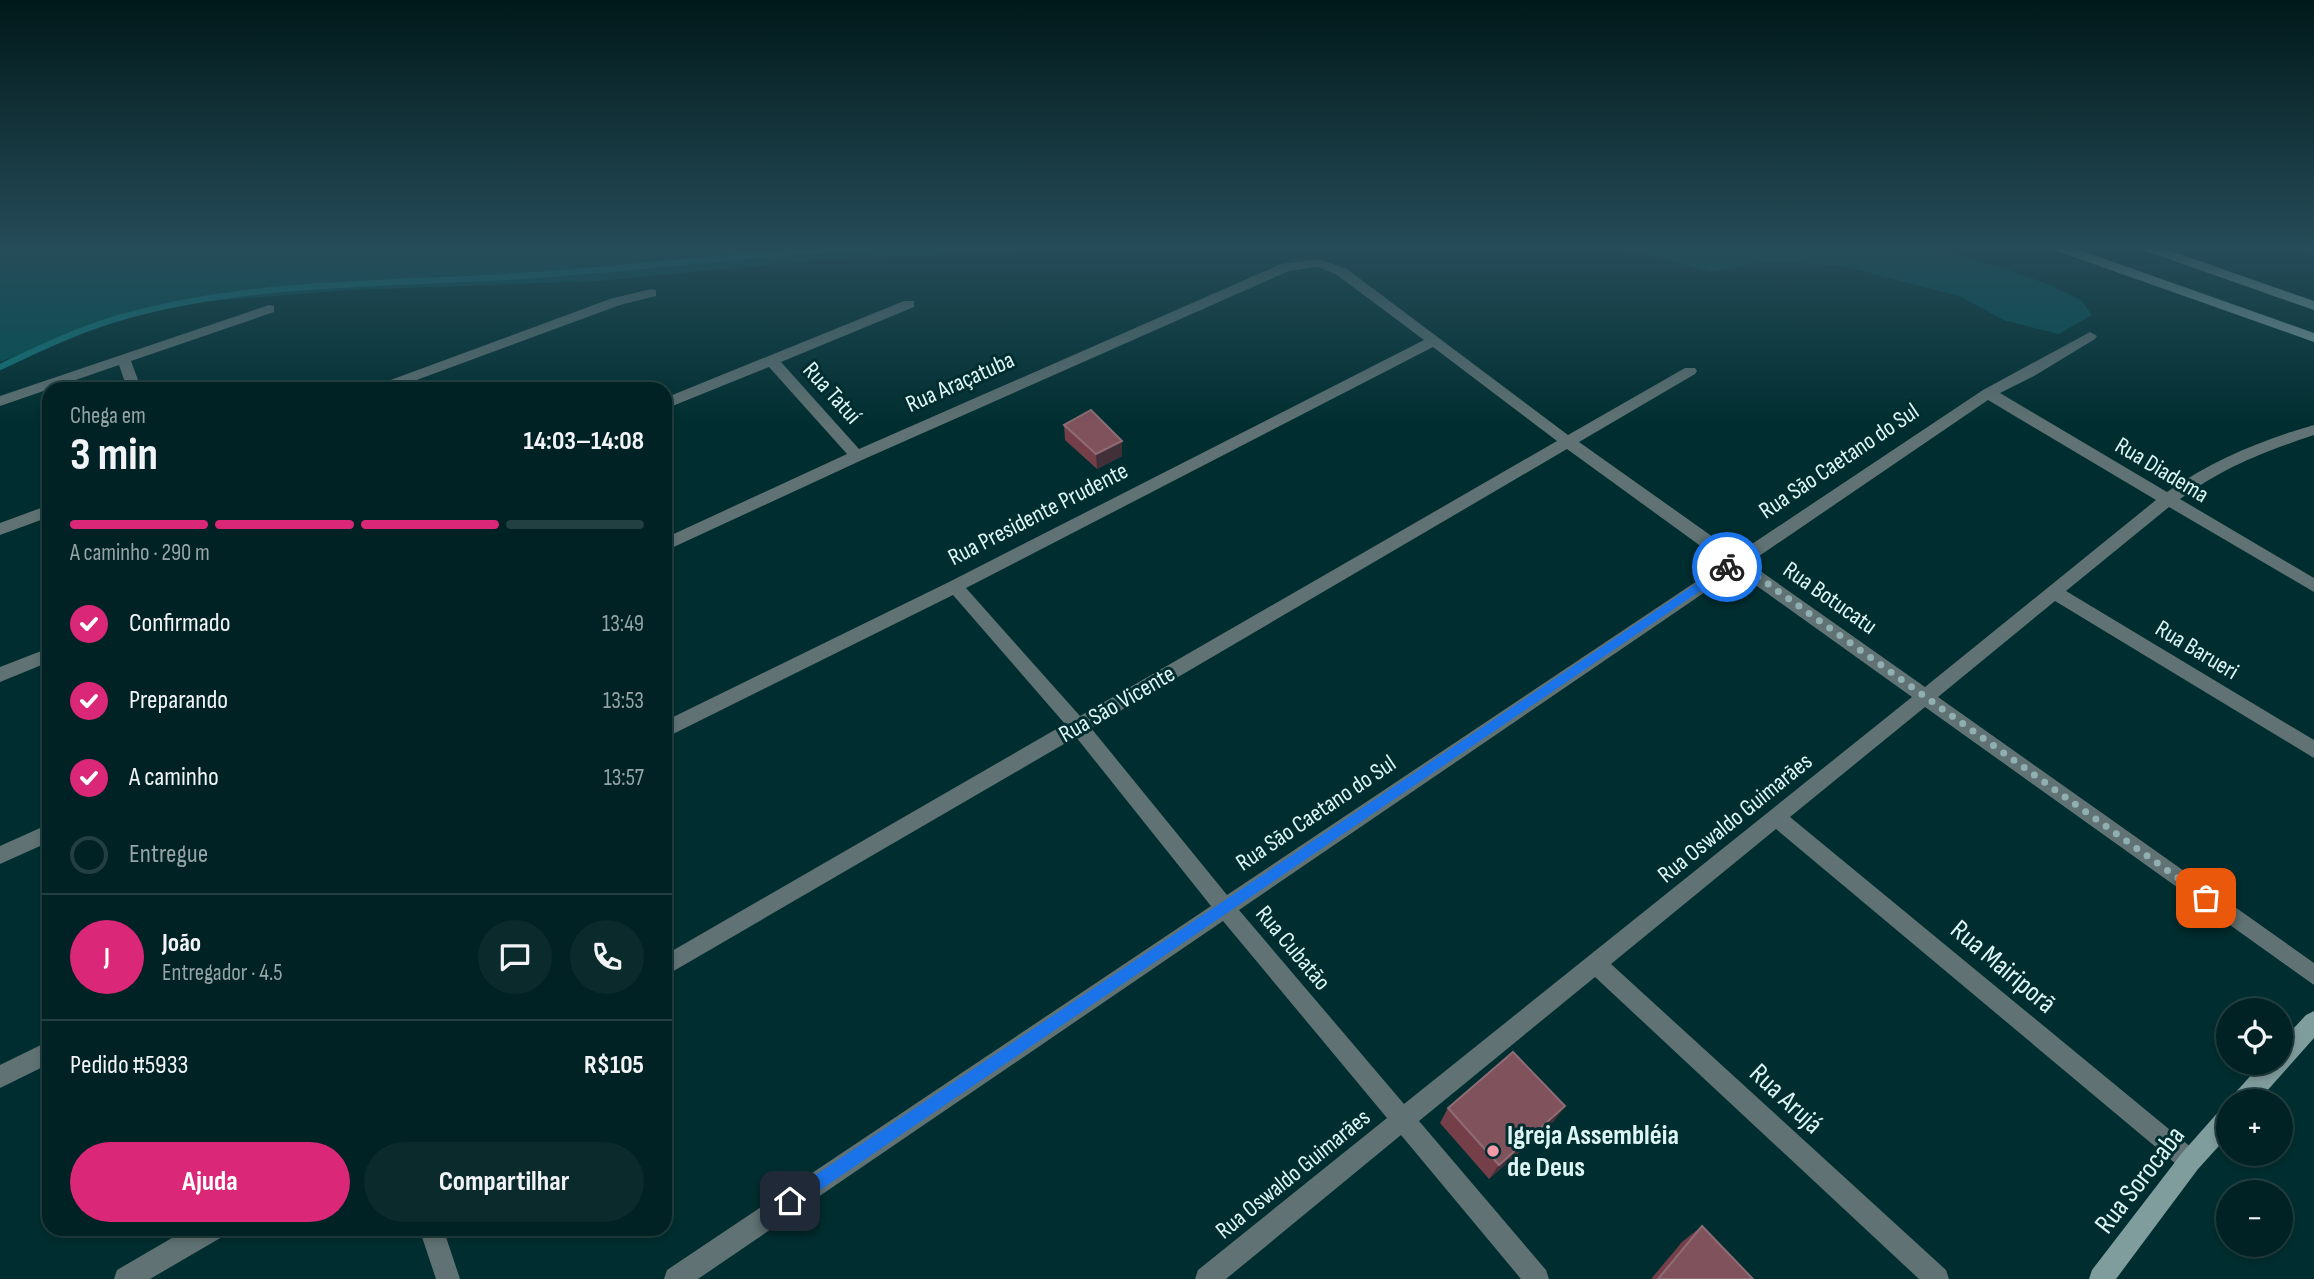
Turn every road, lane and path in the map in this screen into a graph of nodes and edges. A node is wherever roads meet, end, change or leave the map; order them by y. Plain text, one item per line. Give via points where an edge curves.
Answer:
1 (602, 307) edge
2 (903, 307) edge
3 (1196, 307) edge
4 (1387, 307) edge
5 (2226, 307) edge
6 (268, 309) dead end
7 (2090, 336) dead end
8 (2314, 338) edge
9 (1432, 342) junction
10 (123, 358) junction
11 (772, 361) junction
12 (1690, 371) dead end
13 (54, 382) edge
14 (132, 382) edge
15 (398, 382) edge
16 (42, 386) edge
17 (1988, 393) junction
18 (0, 401) edge
19 (672, 401) edge
20 (2314, 430) edge
21 (1569, 443) junction
22 (858, 456) junction
23 (2167, 499) junction
24 (42, 514) edge
25 (0, 529) edge
26 (672, 542) edge
27 (1736, 561) junction
28 (956, 586) junction
29 (2314, 586) edge
30 (2054, 592) junction
31 (42, 658) edge
32 (0, 675) edge
33 (1926, 697) junction
34 (1078, 726) junction
35 (672, 727) edge
36 (2314, 750) edge
37 (1778, 819) junction
38 (42, 835) edge
39 (0, 855) edge
40 (1224, 906) junction
41 (672, 962) edge
42 (1595, 963) junction
43 (2314, 975) edge
44 (2314, 1022) edge
45 (2293, 1045) edge
46 (42, 1056) edge
47 (2267, 1075) edge
48 (0, 1077) edge
49 (2254, 1089) edge
50 (1402, 1120) junction
51 (2216, 1132) edge
52 (2190, 1161) junction
53 (199, 1236) edge
54 (433, 1236) edge
55 (126, 1279) edge
56 (448, 1279) edge
57 (676, 1279) edge
58 (1207, 1279) edge
59 (1538, 1279) edge
60 (1937, 1279) edge
61 (2101, 1279) edge

1 - 15 street
2 - 11 street
3 - 22 street, Rua Araçatuba
4 - 9 street, Rua Botucatu
5 - 8 main road
6 - 10 street
7 - 17 street, Rua São Caetano do Sul
9 - 21 street, Rua Botucatu
9 - 28 street, Rua Presidente Prudente
10 - 13 street
10 - 14 street
11 - 19 street
11 - 22 street, Rua Tatuí
12 - 21 street, Rua São Vicente
16 - 18 street
17 - 23 street, Rua Diadema
17 - 27 street, Rua São Caetano do Sul
20 - 23 street, Rua Oswaldo Guimarães via 2249,451
21 - 27 street, Rua Botucatu
21 - 34 street, Rua São Vicente
22 - 26 street, Rua Araçatuba
23 - 29 street, Rua Diadema
23 - 30 street, Rua Oswaldo Guimarães
24 - 25 street
27 - 33 street, Rua Botucatu
27 - 40 street, Rua São Caetano do Sul
28 - 34 street, Rua Cubatão
28 - 35 street, Rua Presidente Prudente
30 - 33 street, Rua Oswaldo Guimarães
30 - 36 street, Rua Barueri
31 - 32 street
33 - 37 street, Rua Oswaldo Guimarães
33 - 43 street, Rua Botucatu
34 - 40 street, Rua Cubatão
34 - 41 street, Rua São Vicente
37 - 42 street, Rua Oswaldo Guimarães
37 - 52 street, Rua Mairiporã
38 - 39 street
40 - 50 street, Rua Cubatão
40 - 57 street, Rua São Caetano do Sul
42 - 50 street, Rua Oswaldo Guimarães
42 - 60 street, Rua Arujá
44 - 45 main road
46 - 48 street
47 - 49 main road
50 - 58 street, Rua Oswaldo Guimarães
50 - 59 street, Rua Cubatão
51 - 52 main road, Rua Sorocaba
52 - 61 main road, Rua Sorocaba
53 - 55 street
54 - 56 street

